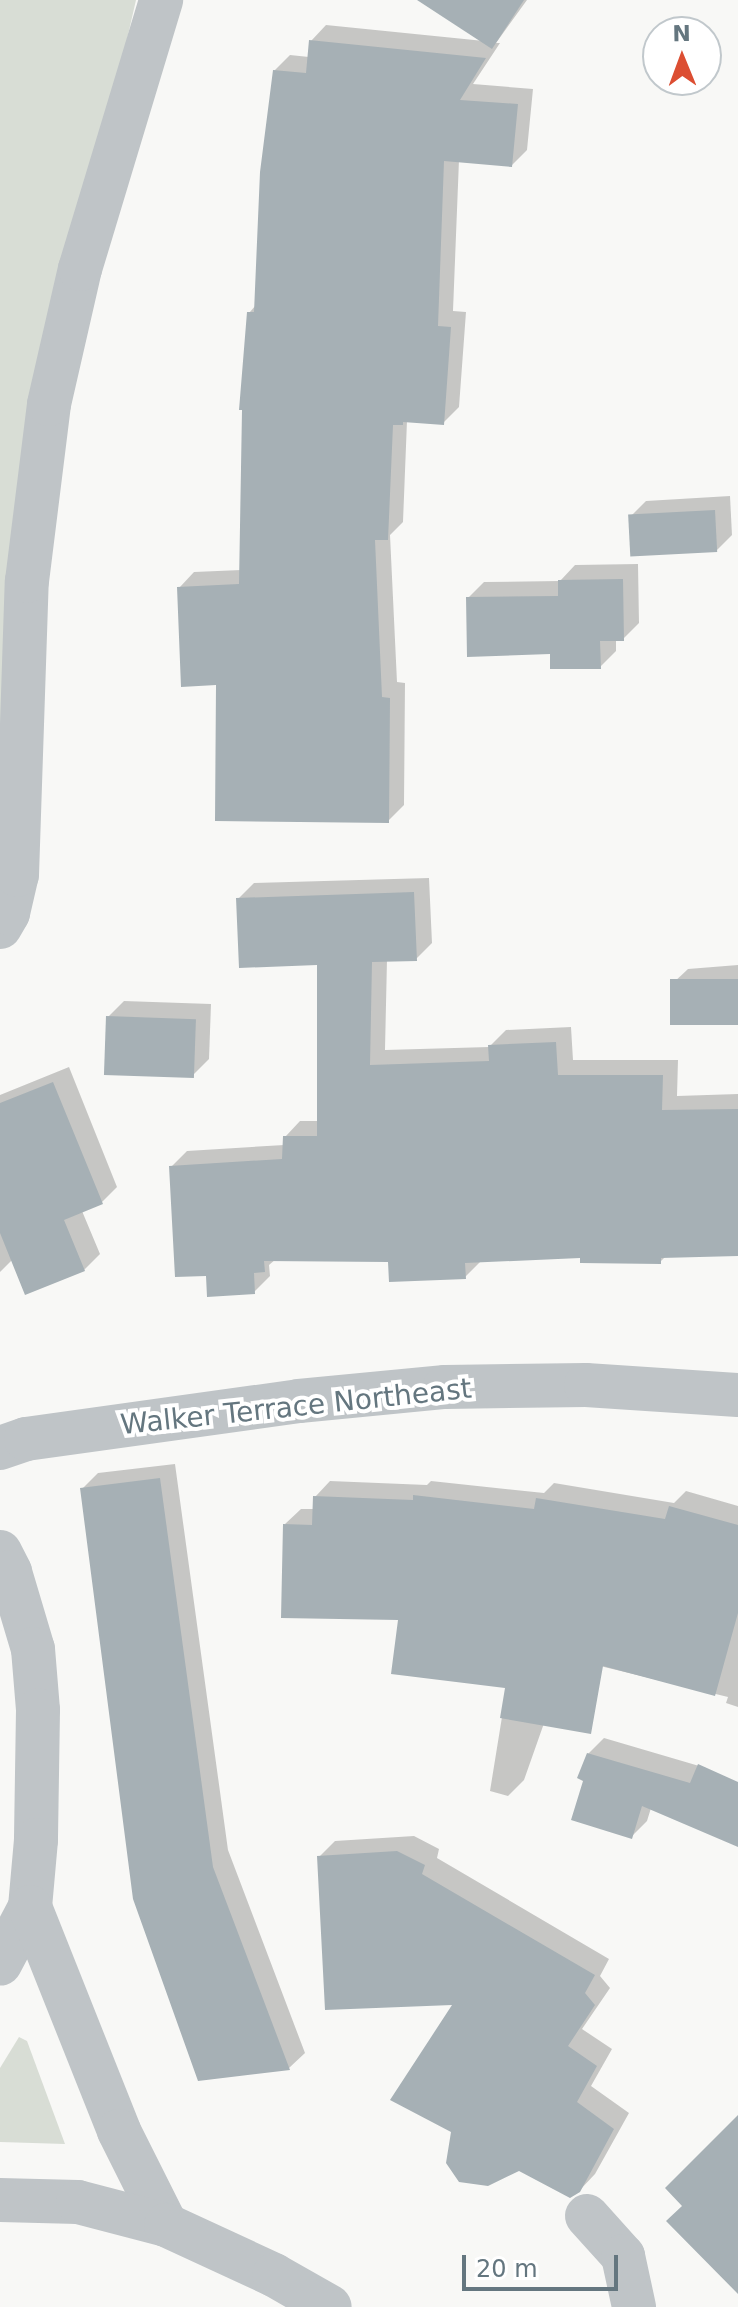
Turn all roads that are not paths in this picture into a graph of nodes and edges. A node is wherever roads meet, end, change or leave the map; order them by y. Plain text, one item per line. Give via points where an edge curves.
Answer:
1 (161, 0) edge
2 (0, 927) edge
3 (738, 1395) edge
4 (0, 1448) edge
5 (0, 1552) edge
6 (30, 1907) junction
7 (0, 1964) edge
8 (0, 2200) edge
9 (587, 2216) dead end
10 (166, 2225) junction
11 (330, 2307) edge
12 (634, 2307) edge

1 - 2 street via 80,269 49,404 27,581 17,875
3 - 4 street, Walker Terrace Northeast via 586,1385 445,1387 299,1401 26,1439
5 - 6 street via 33,1649 38,1710
6 - 7 street
6 - 10 street via 119,2131
8 - 10 street via 78,2202
9 - 12 street via 623,2256
10 - 11 street

